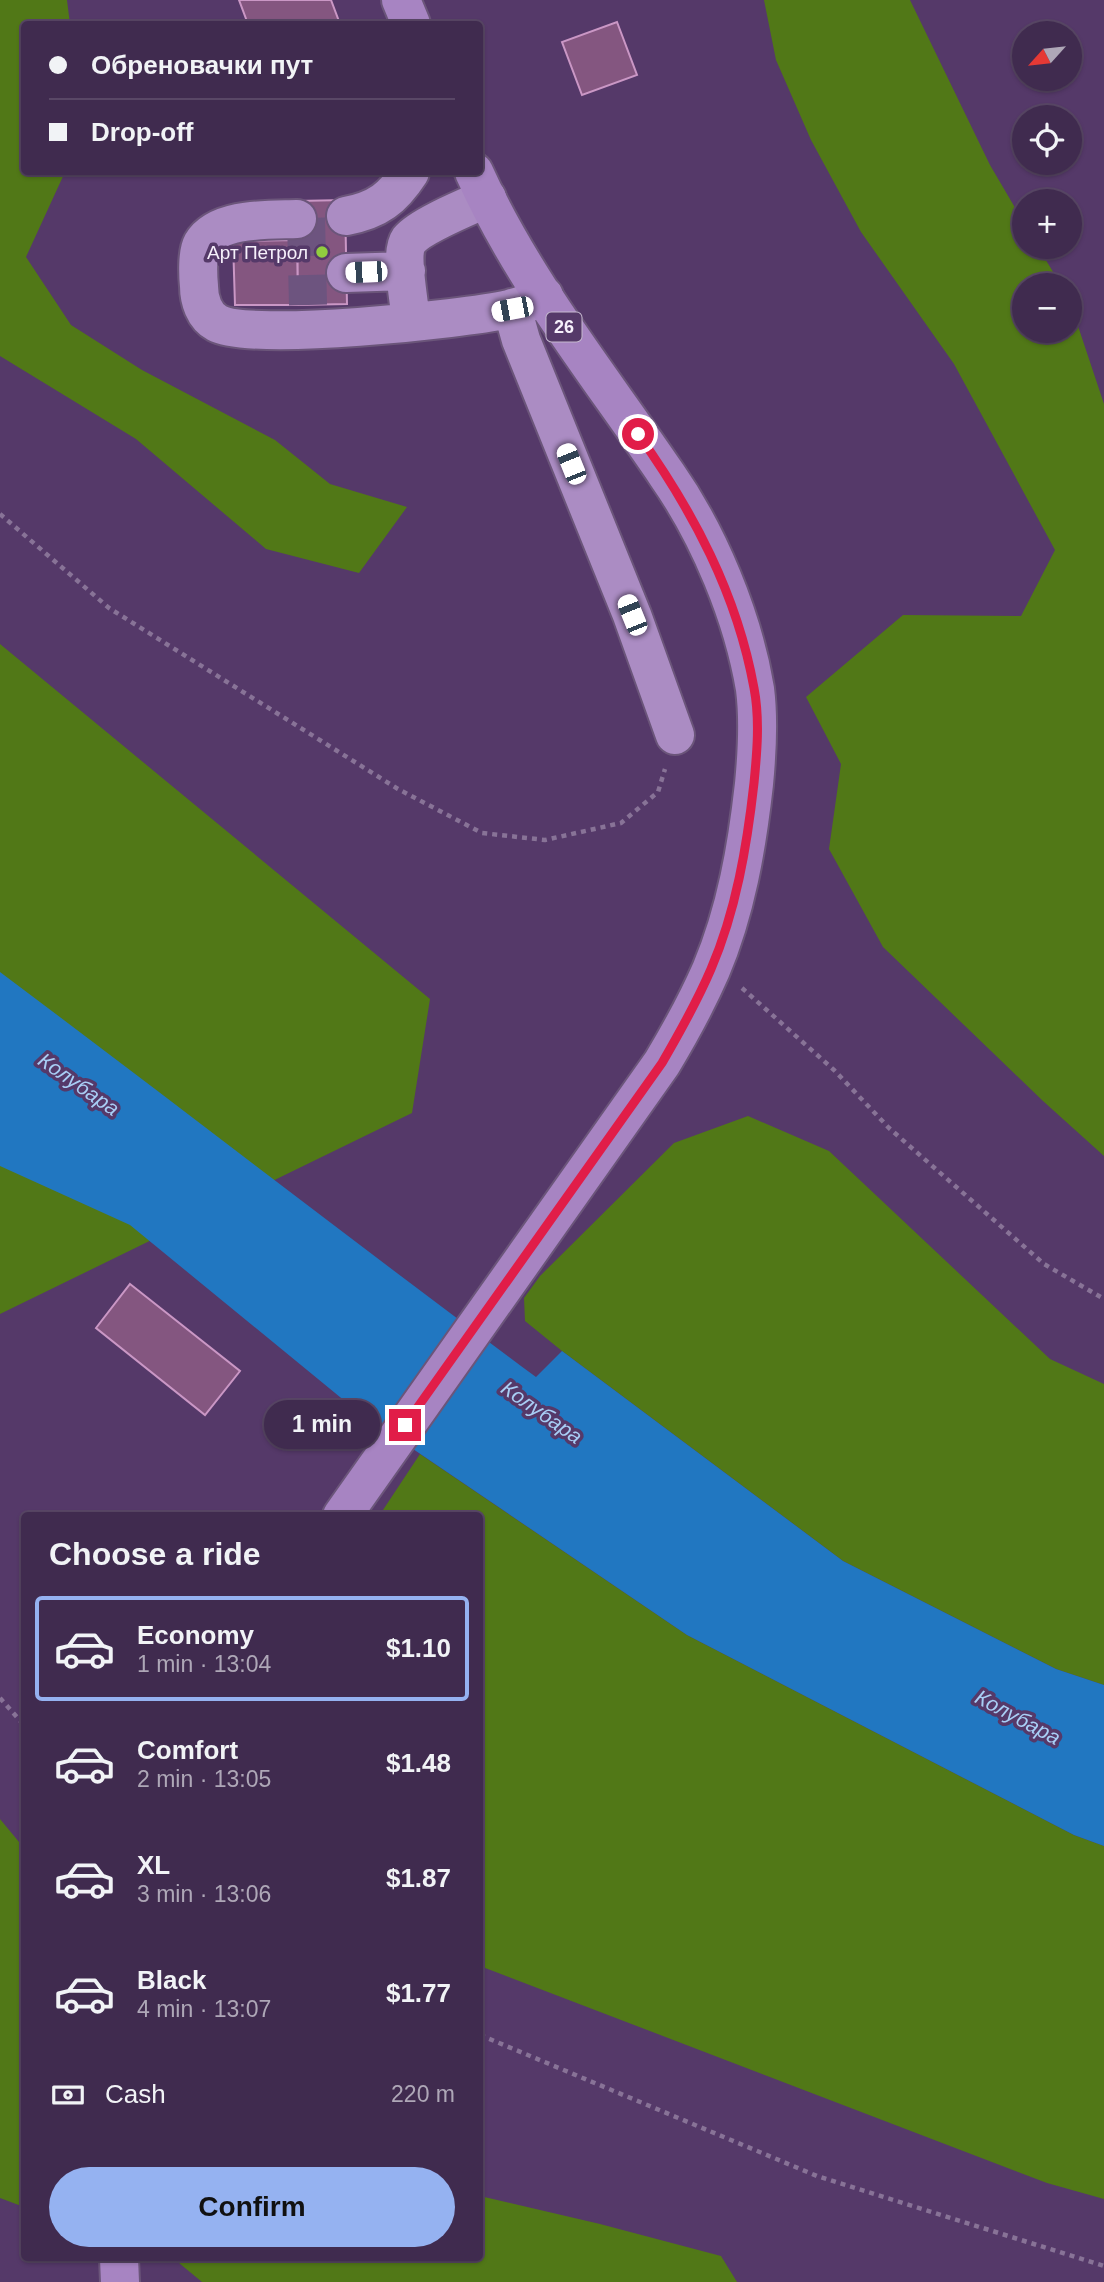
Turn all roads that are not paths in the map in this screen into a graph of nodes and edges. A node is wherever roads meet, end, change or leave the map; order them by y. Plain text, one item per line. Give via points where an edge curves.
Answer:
1 (408, 175) edge
2 (480, 185) edge
3 (346, 216) dead end
4 (297, 219) dead end
5 (406, 271) junction
6 (346, 273) dead end
7 (528, 302) junction
8 (411, 322) junction
9 (676, 735) road end
10 (345, 1512) edge

1 - 3 lane via 396,193 361,213
2 - 5 lane via 408,241
2 - 7 main road, 26
4 - 8 lane via 243,221 218,229 202,244 199,294 204,310 216,323 234,329 308,317
5 - 6 lane
5 - 8 lane
7 - 8 lane
7 - 9 lane via 521,340
7 - 10 main road, 26 via 597,376 667,474 732,604 755,691 757,732 750,820 734,900 713,967 662,1063

